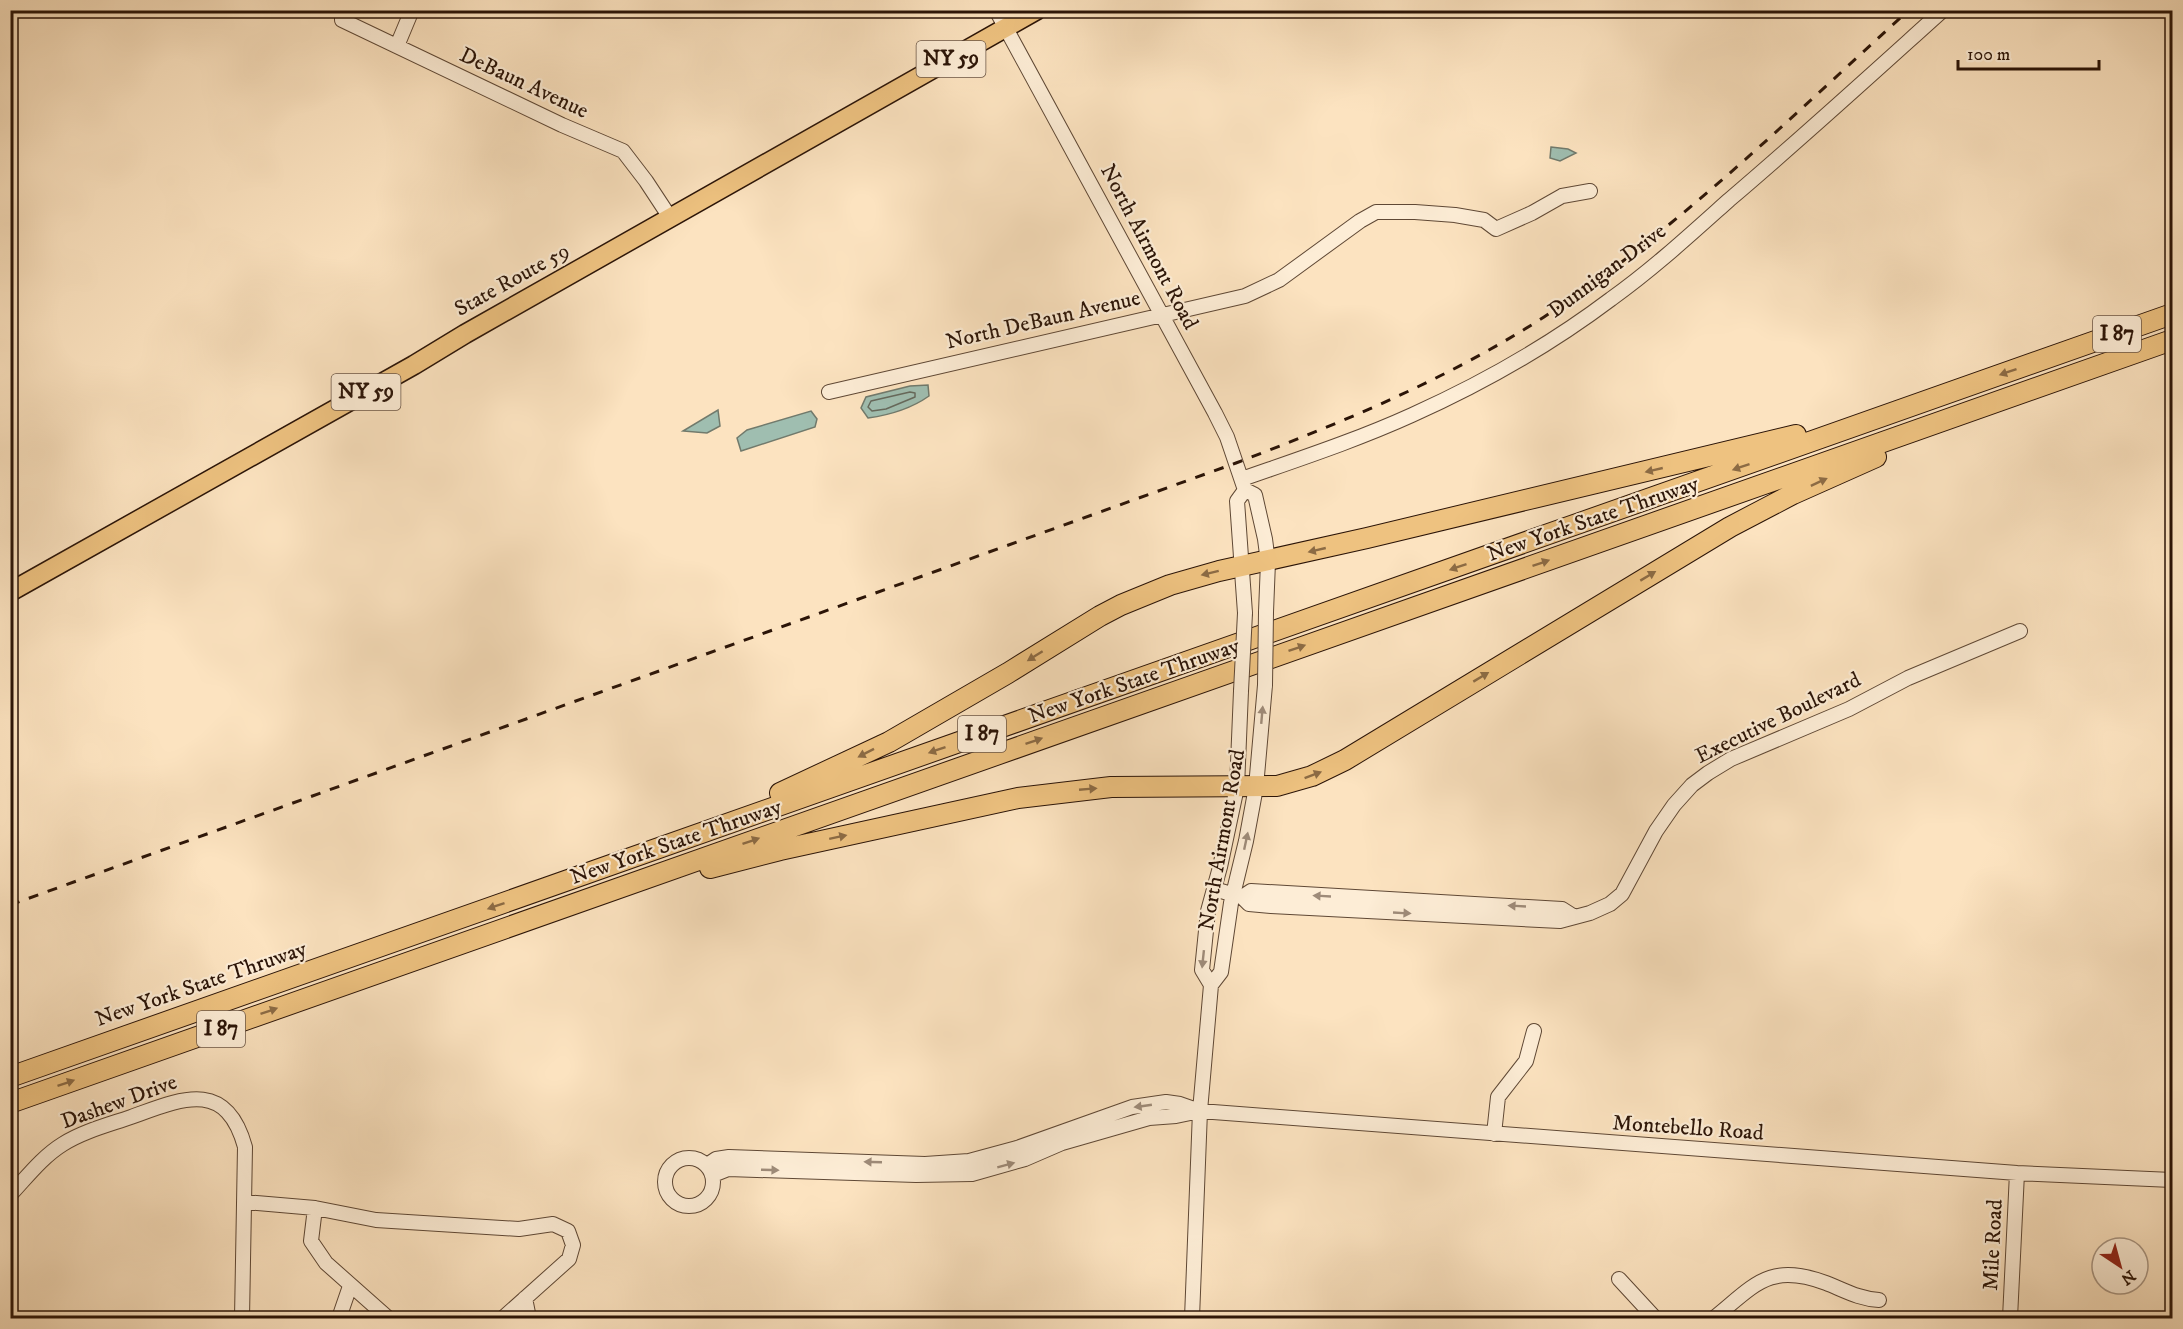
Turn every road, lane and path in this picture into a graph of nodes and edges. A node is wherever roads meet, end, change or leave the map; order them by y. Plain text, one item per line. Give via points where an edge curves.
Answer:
1 (342, 10) edge
2 (412, 10) edge
3 (996, 10) edge
4 (1037, 10) edge
5 (1943, 10) edge
6 (1006, 28) junction
7 (397, 46) junction
8 (1590, 191) dead end
9 (671, 219) junction
10 (2172, 314) edge
11 (1162, 315) junction
12 (2172, 340) edge
13 (2095, 367) junction
14 (1954, 391) junction
15 (829, 392) dead end
16 (1243, 484) junction
17 (1268, 562) junction
18 (1243, 566) junction
19 (10, 592) edge
20 (2020, 631) dead end
21 (1247, 787) junction
22 (1214, 889) junction
23 (530, 894) junction
24 (1238, 896) junction
25 (538, 916) junction
26 (1211, 985) junction
27 (1534, 1031) dead end
28 (10, 1077) edge
29 (10, 1103) edge
30 (1200, 1112) junction
31 (1494, 1134) junction
32 (710, 1170) dead end
33 (2017, 1173) junction
34 (2172, 1180) edge
35 (10, 1195) edge
36 (245, 1202) junction
37 (315, 1208) junction
38 (1619, 1279) dead end
39 (351, 1286) junction
40 (525, 1298) junction
41 (1879, 1300) dead end
42 (242, 1318) edge
43 (339, 1318) edge
44 (388, 1318) edge
45 (503, 1318) edge
46 (529, 1318) edge
47 (1192, 1318) edge
48 (1655, 1318) edge
49 (1714, 1318) edge
50 (2010, 1318) edge

1 - 7 street, DeBaun Avenue via 342,20
2 - 7 street
3 - 6 street, North Airmont Road
4 - 6 main road, State Route 59 / NY 59
5 - 16 street, Dunnigan Drive via 1652,267 1548,342 1412,416
6 - 9 main road, State Route 59 / NY 59
6 - 11 street, North Airmont Road
7 - 9 street, DeBaun Avenue via 623,151
8 - 11 street, North DeBaun Avenue via 1562,196 1496,229 1484,220 1455,215 1376,212 1279,280 1245,296
9 - 19 main road, State Route 59 / NY 59
10 -> 14 highway, New York State Thruway / I 87
11 - 15 street, North DeBaun Avenue
11 - 16 street, North Airmont Road via 1215,413
12 - 13 highway, New York State Thruway / I 87
21 -> 13 highway via 1296,782 1328,769 1698,546 1793,494
25 -> 13 highway, New York State Thruway / I 87
14 -> 17 highway via 1746,448
14 -> 23 highway, New York State Thruway / I 87
16 - 17 street, North Airmont Road via 1255,495
16 - 18 street, North Airmont Road via 1237,501
17 - 18 highway
21 -> 17 street, North Airmont Road, bridge via 1265,685
18 - 21 street, North Airmont Road, bridge via 1241,691
18 -> 23 highway via 1193,578 1121,605 924,722 852,760
20 - 24 street, Executive Boulevard via 1908,678 1708,772 1674,805 1622,894 1590,913 1560,921 1271,906 1249,904
21 - 22 street, North Airmont Road
24 -> 21 street, North Airmont Road via 1246,841
25 -> 21 highway via 780,850 1018,798 1112,787
22 - 24 street, Executive Boulevard
22 -> 26 street, North Airmont Road via 1202,970
23 -> 28 highway, New York State Thruway / I 87
24 - 26 street, North Airmont Road via 1221,972
29 -> 25 highway, New York State Thruway / I 87
26 - 30 street, North Airmont Road
27 - 31 street via 1526,1061 1498,1097
30 - 31 street, Montebello Road
30 - 32 street, Montebello Road via 1166,1102 1132,1107 1060,1138 1017,1148 972,1167 817,1166 729,1157 716,1159
30 - 47 street, North Airmont Road
31 - 33 street, Montebello Road
33 - 34 street, Montebello Road
33 - 50 street, Mile Road
35 - 36 street, Dashew Drive via 45,1158 72,1139 193,1098 210,1100 228,1111 240,1130 245,1147
36 - 37 street
36 - 42 street, Dashew Drive
37 - 39 street via 311,1241 326,1263
37 - 40 street via 376,1220 519,1229 553,1224 568,1231 573,1245 569,1259
38 - 48 street
39 - 43 street
39 - 44 street
40 - 45 street
40 - 46 street
41 - 49 street via 1855,1296 1823,1282 1779,1274 1759,1281

